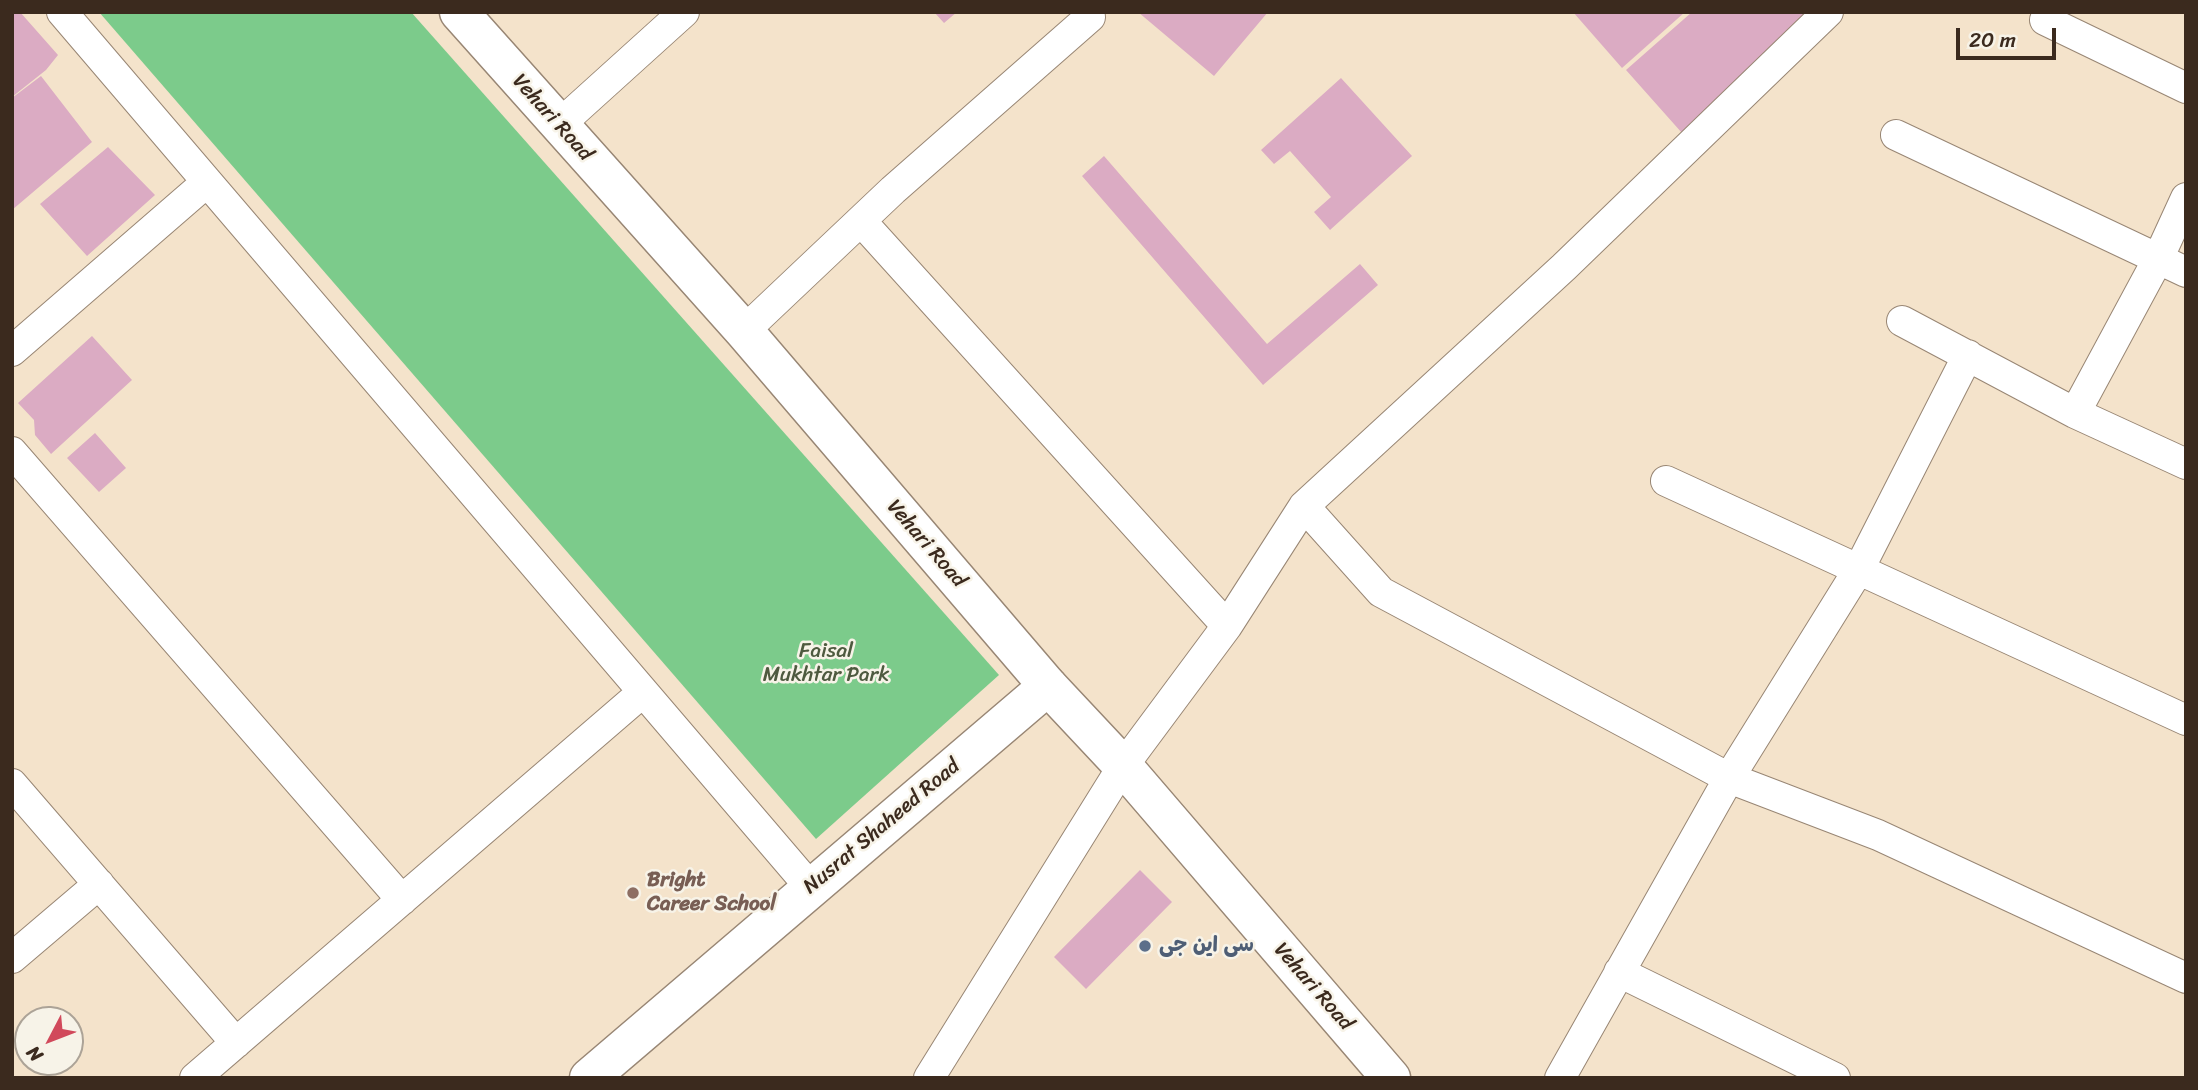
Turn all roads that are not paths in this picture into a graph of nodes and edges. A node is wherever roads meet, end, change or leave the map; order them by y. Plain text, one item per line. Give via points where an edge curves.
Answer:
1 (62, 12) edge
2 (459, 12) edge
3 (684, 12) edge
4 (1828, 12) edge
5 (1090, 17) dead end
6 (2045, 20) dead end
7 (2186, 88) edge
8 (559, 125) junction
9 (1896, 135) dead end
10 (206, 182) junction
11 (2186, 198) edge
12 (860, 221) junction
13 (2158, 259) junction
14 (2186, 272) edge
15 (1902, 321) dead end
16 (744, 331) junction
17 (12, 351) edge
18 (1968, 355) junction
19 (2075, 413) junction
20 (12, 452) edge
21 (2186, 464) edge
22 (1666, 481) dead end
23 (1304, 506) junction
24 (1859, 569) junction
25 (1227, 626) junction
26 (1048, 686) junction
27 (643, 692) junction
28 (2186, 720) edge
29 (1123, 766) junction
30 (1729, 778) junction
31 (12, 784) edge
32 (99, 884) junction
33 (811, 888) junction
34 (402, 900) junction
35 (12, 958) edge
36 (1619, 972) junction
37 (2186, 978) edge
38 (236, 1043) junction
39 (195, 1078) edge
40 (589, 1078) edge
41 (929, 1078) edge
42 (1391, 1078) edge
43 (1560, 1078) edge
44 (1835, 1078) edge

1 - 10 street
2 - 8 main road, Vehari Road
3 - 8 street
4 - 23 street via 1564,267
5 - 12 street
6 - 7 street
8 - 16 main road, Vehari Road
9 - 13 street
10 - 17 street
10 - 27 street
11 - 13 street
12 - 16 street
12 - 25 street
13 - 14 street
13 - 19 street
15 - 18 street
16 - 26 main road, Vehari Road
18 - 19 street
18 - 24 street
19 - 21 street
20 - 34 street
22 - 24 street
23 - 25 street
23 - 30 street via 1381,592
24 - 28 street
24 - 30 street
25 - 29 street
26 - 29 main road, Vehari Road
26 - 33 main road, Nusrat Shaheed Road
27 - 33 street
27 - 34 street
29 - 41 street
29 - 42 main road, Vehari Road
30 - 36 street
30 - 37 street via 1878,835
31 - 32 street
32 - 35 street
32 - 38 street
33 - 40 main road, Nusrat Shaheed Road
34 - 38 street
36 - 43 street
36 - 44 street
38 - 39 street

